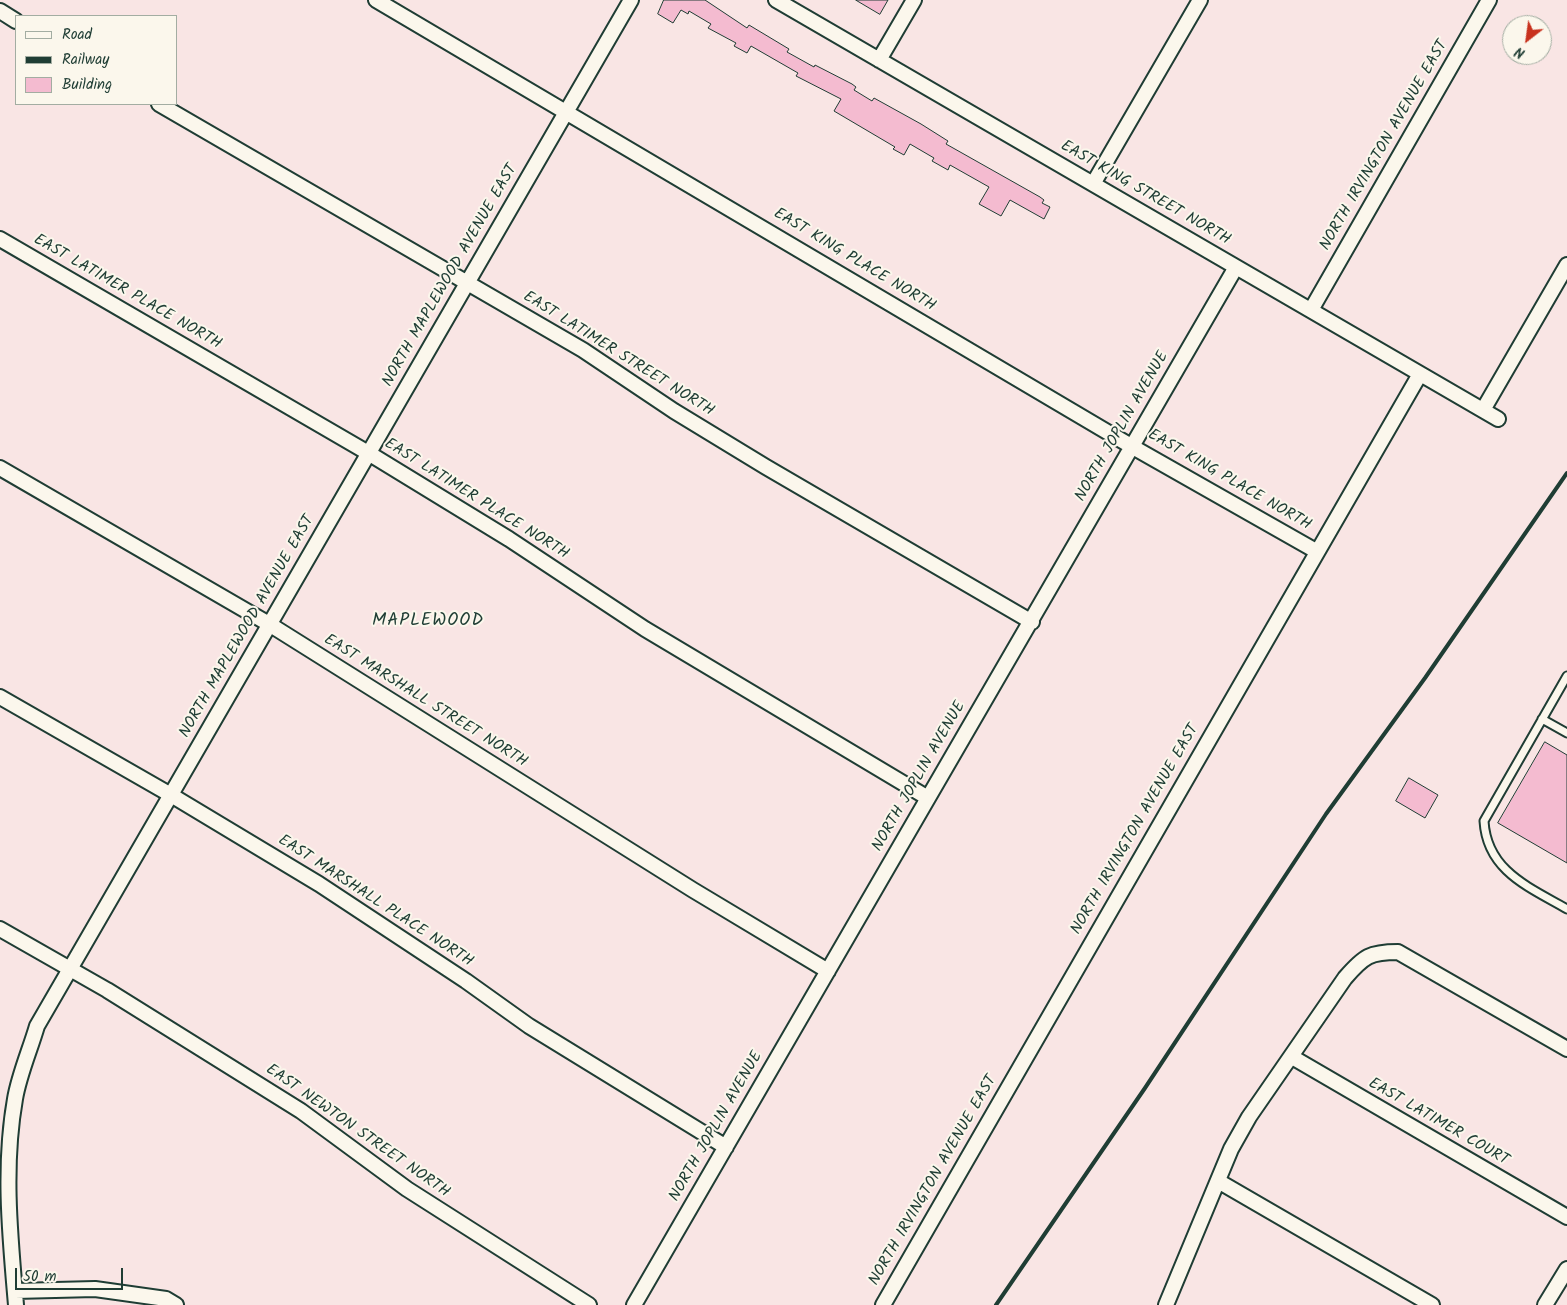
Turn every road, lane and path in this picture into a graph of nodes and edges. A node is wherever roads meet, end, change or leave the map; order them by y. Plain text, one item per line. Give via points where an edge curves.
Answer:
1 (376, 0) edge
2 (631, 0) edge
3 (776, 0) edge
4 (914, 0) edge
5 (1200, 0) edge
6 (1489, 0) edge
7 (0, 11) edge
8 (15, 20) edge
9 (879, 60) junction
10 (161, 105) edge
11 (566, 111) junction
12 (1094, 184) junction
13 (0, 239) edge
14 (1567, 265) edge
15 (1236, 267) junction
16 (468, 282) junction
17 (1311, 310) junction
18 (1420, 374) junction
19 (1483, 410) junction
20 (1498, 419) dead end
21 (1131, 446) junction
22 (370, 454) junction
23 (0, 468) edge
24 (1316, 551) junction
25 (1032, 622) junction
26 (269, 624) junction
27 (1567, 676) edge
28 (0, 696) edge
29 (1542, 719) junction
30 (1567, 733) edge
31 (171, 795) junction
32 (928, 798) junction
33 (1567, 909) edge
34 (0, 929) edge
35 (70, 968) junction
36 (828, 971) junction
37 (1567, 1049) edge
38 (1292, 1057) junction
39 (726, 1147) junction
40 (1218, 1181) junction
41 (1567, 1217) edge
42 (1567, 1269) edge
43 (15, 1291) junction
44 (16, 1305) edge
45 (176, 1305) edge
46 (588, 1305) edge
47 (634, 1305) edge
48 (883, 1305) edge
49 (1166, 1305) edge
50 (1432, 1305) edge
51 (1545, 1305) edge

1 - 11 street, EAST KING PLACE NORTH
2 - 11 street, NORTH MAPLEWOOD AVENUE EAST
3 - 9 street, EAST KING STREET NORTH
4 - 9 street
5 - 12 street
6 - 17 street, NORTH IRVINGTON AVENUE EAST
7 - 8 street
9 - 12 street, EAST KING STREET NORTH
10 - 16 street, EAST LATIMER STREET NORTH
11 - 16 street, NORTH MAPLEWOOD AVENUE EAST
11 - 21 street, EAST KING PLACE NORTH
12 - 15 street, EAST KING STREET NORTH
13 - 22 street, EAST LATIMER PLACE NORTH
14 - 19 street
15 - 17 street, EAST KING STREET NORTH
15 - 21 street, NORTH JOPLIN AVENUE
16 - 22 street, NORTH MAPLEWOOD AVENUE EAST
16 - 25 street, EAST LATIMER STREET NORTH via 583,350 757,462
17 - 18 street, EAST KING STREET NORTH
18 - 19 street, EAST KING STREET NORTH
18 - 24 street, NORTH IRVINGTON AVENUE EAST
19 - 20 street, EAST KING STREET NORTH
21 - 24 street, EAST KING PLACE NORTH
21 - 25 street, NORTH JOPLIN AVENUE
22 - 26 street, NORTH MAPLEWOOD AVENUE EAST
22 - 32 street, EAST LATIMER PLACE NORTH via 645,629
23 - 26 street, EAST MARSHALL STREET NORTH
24 - 48 street, NORTH IRVINGTON AVENUE EAST
25 - 32 street, NORTH JOPLIN AVENUE
26 - 31 street, NORTH MAPLEWOOD AVENUE EAST
26 - 36 street, EAST MARSHALL STREET NORTH
27 - 29 lane
28 - 31 street, EAST MARSHALL PLACE NORTH
29 - 30 lane
29 - 33 lane via 1484,821 1485,837 1498,862 1512,877
31 - 35 street, NORTH MAPLEWOOD AVENUE EAST
31 - 39 street, EAST MARSHALL PLACE NORTH via 319,884 529,1026
32 - 36 street, NORTH JOPLIN AVENUE
34 - 35 street, EAST NEWTON STREET NORTH
35 - 43 street, NORTH MAPLEWOOD AVENUE EAST via 37,1026 15,1096 9,1143 8,1193
35 - 46 street, EAST NEWTON STREET NORTH via 301,1111 406,1190
36 - 39 street, NORTH JOPLIN AVENUE
37 - 38 street via 1398,952 1377,952 1359,962 1345,978
38 - 40 street via 1249,1117
38 - 41 street, EAST LATIMER COURT
39 - 47 street, NORTH JOPLIN AVENUE
40 - 49 street
40 - 50 street
42 - 51 street
43 - 44 street, NORTH MAPLEWOOD AVENUE EAST
43 - 45 street via 95,1289 166,1300

